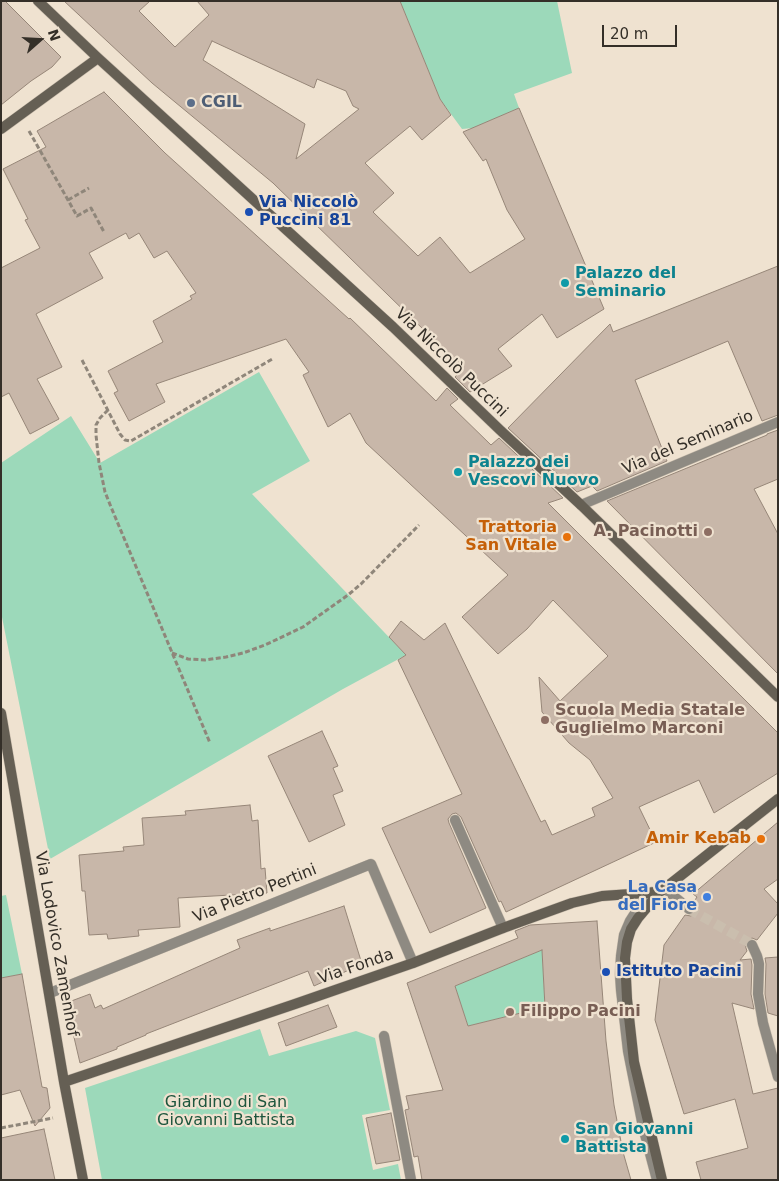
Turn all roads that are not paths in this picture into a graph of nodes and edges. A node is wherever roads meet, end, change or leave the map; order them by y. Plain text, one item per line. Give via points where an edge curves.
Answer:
1 (38, 1) edge
2 (98, 58) junction
3 (1, 129) edge
4 (778, 422) edge
5 (581, 504) junction
6 (778, 697) edge
7 (1, 713) edge
8 (778, 799) edge
9 (455, 820) dead end
10 (659, 891) junction
11 (688, 909) tunnel mouth
12 (503, 928) junction
13 (752, 945) tunnel mouth
14 (413, 963) junction
15 (50, 993) junction
16 (384, 1036) dead end
17 (778, 1077) edge
18 (64, 1082) junction
19 (83, 1180) edge
20 (411, 1180) edge
21 (657, 1180) edge
22 (662, 1180) edge

1 - 2 street, Via Niccolò Puccini
2 - 3 street
2 - 5 street, Via Niccolò Puccini
4 - 5 street, Via del Seminario
5 - 6 street, Via Niccolò Puccini
7 - 15 street, Via Lodovico Zamenhof
8 - 10 street
9 - 12 street
10 - 11 street
10 - 12 street, Via Fonda via 602,896 572,903
10 - 21 street via 639,907 630,921 624,935 620,974 628,1051
10 - 22 street via 631,929 625,958 634,1062
12 - 14 street, Via Fonda
13 - 17 street via 759,964 758,994 763,1023
14 - 15 street, Via Pietro Pertini via 371,864
14 - 18 street, Via Fonda
15 - 18 street, Via Lodovico Zamenhof
16 - 20 street
18 - 19 street, Via Lodovico Zamenhof

